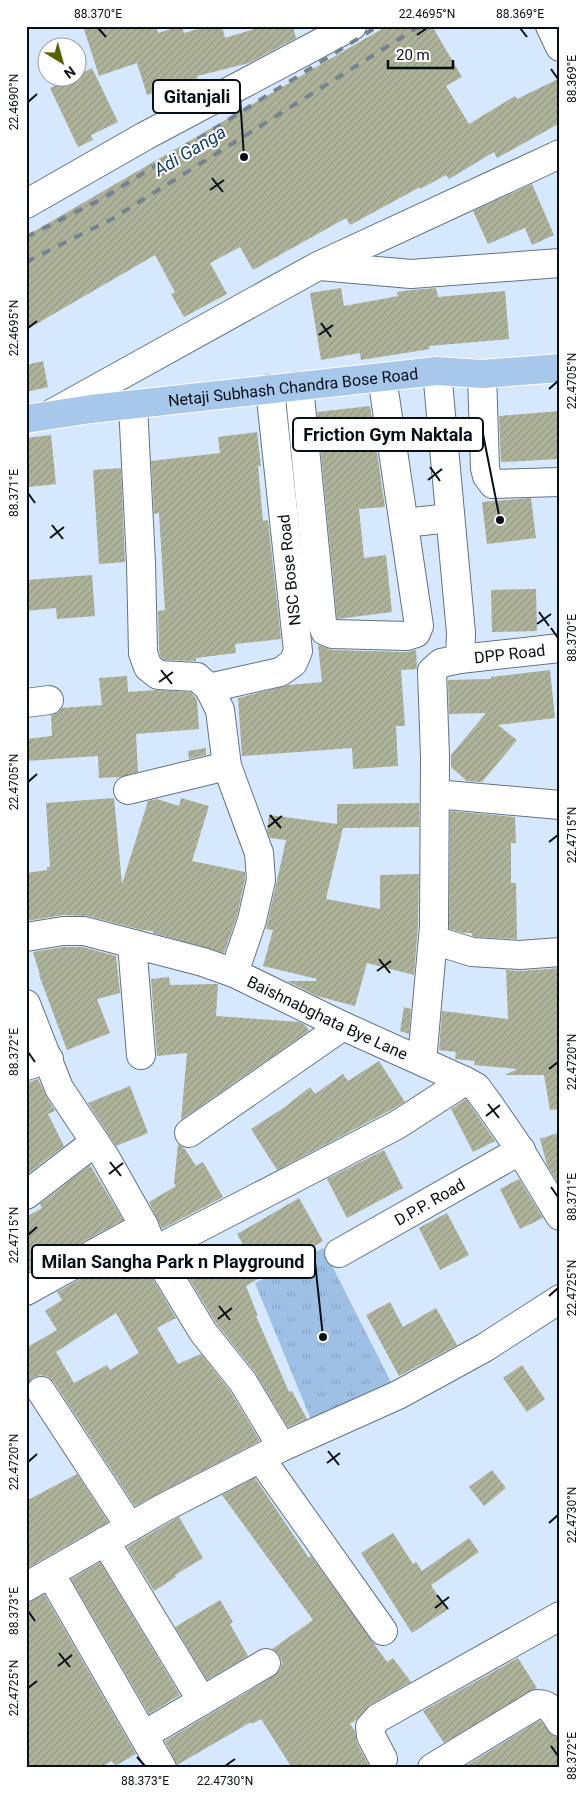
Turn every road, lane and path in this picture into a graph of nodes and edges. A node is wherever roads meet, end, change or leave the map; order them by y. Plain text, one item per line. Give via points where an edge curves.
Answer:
1 (352, 26) edge
2 (550, 26) edge
3 (323, 33) edge
4 (560, 47) edge
5 (560, 154) edge
6 (26, 204) edge
7 (560, 263) edge
8 (318, 266) junction
9 (560, 368) edge
10 (437, 371) junction
11 (482, 374) junction
12 (382, 377) junction
13 (299, 386) junction
14 (270, 389) junction
15 (133, 405) junction
16 (37, 417) edge
17 (560, 482) edge
18 (450, 518) junction
19 (404, 523) junction
20 (458, 605) junction
21 (417, 610) junction
22 (560, 648) edge
23 (460, 659) junction
24 (210, 688) junction
25 (227, 766) junction
26 (128, 790) dead end
27 (435, 794) junction
28 (560, 805) edge
29 (26, 937) edge
30 (433, 940) junction
31 (132, 944) junction
32 (560, 952) edge
33 (234, 973) junction
34 (26, 1004) edge
35 (343, 1026) junction
36 (141, 1055) dead end
37 (422, 1061) junction
38 (38, 1063) edge
39 (465, 1081) junction
40 (189, 1134) dead end
41 (95, 1142) junction
42 (521, 1150) junction
43 (26, 1195) edge
44 (560, 1215) edge
45 (144, 1226) junction
46 (154, 1251) junction
47 (338, 1253) dead end
48 (26, 1290) edge
49 (560, 1299) edge
50 (41, 1391) dead end
51 (272, 1453) junction
52 (130, 1528) junction
53 (105, 1541) junction
54 (50, 1573) junction
55 (26, 1586) edge
56 (560, 1616) edge
57 (383, 1631) dead end
58 (266, 1663) dead end
59 (202, 1701) junction
60 (560, 1722) edge
61 (144, 1735) junction
62 (381, 1765) edge
63 (162, 1768) edge
64 (432, 1768) edge

1 - 3 street
2 - 4 street
3 - 6 street
5 - 8 street
7 - 8 street via 411,274
8 - 16 street
9 - 11 main road, Netaji Subhash Chandra Bose Road
10 - 11 main road, Netaji Subhash Chandra Bose Road
10 - 12 main road, Netaji Subhash Chandra Bose Road
10 - 18 street
11 - 17 street via 487,476 494,484
12 - 13 main road, Netaji Subhash Chandra Bose Road
12 - 19 street
13 - 14 main road, Netaji Subhash Chandra Bose Road
13 - 21 street via 325,631 332,634 407,636 416,633 419,626
14 - 15 main road, Netaji Subhash Chandra Bose Road
14 - 24 street, NSC Bose Road via 298,651 293,663 280,672
15 - 16 main road, Netaji Subhash Chandra Bose Road
15 - 24 street via 143,652 148,667 158,675 197,677
18 - 19 street
18 - 20 street
19 - 21 street
20 - 21 street
20 - 23 street
22 - 23 street, DPP Road
23 - 27 street, DPP Road via 441,663 432,671
24 - 25 street via 220,710
25 - 26 street
25 - 33 street via 260,853 261,880 252,920
27 - 28 street
27 - 30 street, DPP Road
29 - 31 street, Baishnabghata Bye Lane via 63,931 84,932
30 - 32 street via 472,952 520,956
30 - 37 street, DPP Road
31 - 33 street, Baishnabghata Bye Lane
31 - 36 street
33 - 35 street, Baishnabghata Bye Lane
34 - 38 street
35 - 37 street, Baishnabghata Bye Lane
35 - 40 street
37 - 39 street, Baishnabghata Bye Lane
38 - 41 street
39 - 42 street, Baishnabghata Bye Lane via 476,1087
39 - 46 street via 397,1125
41 - 43 street
41 - 45 street
42 - 44 street, Baishnabghata Bye Lane
42 - 47 street, D.P.P. Road
45 - 46 street
45 - 48 street
46 - 51 street via 203,1332 243,1382
49 - 51 street via 484,1348 398,1395
50 - 52 street
51 - 52 street
51 - 57 street
52 - 53 street
53 - 54 street
53 - 59 street
54 - 55 street
54 - 61 street
56 - 62 street via 378,1718 370,1727
58 - 59 street
59 - 61 street
60 - 64 street via 552,1709 538,1704
61 - 63 street

